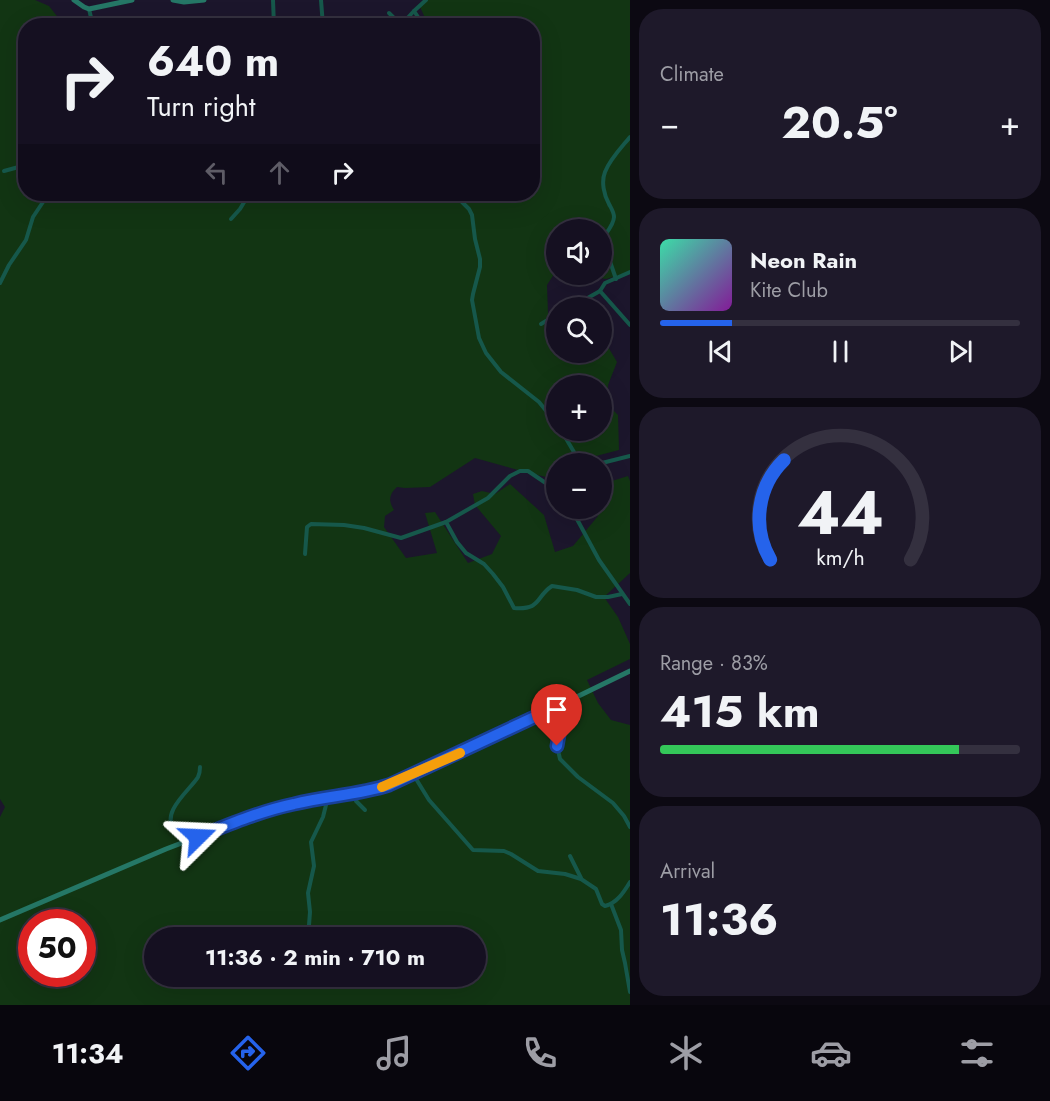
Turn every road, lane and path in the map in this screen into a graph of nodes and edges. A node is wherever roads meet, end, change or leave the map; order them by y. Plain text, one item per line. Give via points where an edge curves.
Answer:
1 (74, 0) edge
2 (132, 0) edge
3 (173, 0) edge
4 (204, 0) edge
5 (273, 0) edge
6 (321, 0) edge
7 (426, 0) edge
8 (89, 9) junction
9 (414, 11) junction
10 (389, 13) dead end
11 (91, 18) edge
12 (274, 18) edge
13 (322, 18) edge
14 (394, 18) edge
15 (407, 18) edge
16 (419, 18) edge
17 (630, 137) edge
18 (18, 167) edge
19 (4, 171) dead end
20 (43, 201) edge
21 (245, 201) edge
22 (461, 201) edge
23 (231, 219) dead end
24 (630, 272) edge
25 (616, 279) junction
26 (0, 283) edge
27 (600, 291) junction
28 (589, 297) edge
29 (546, 321) edge
30 (541, 324) dead end
31 (630, 325) edge
32 (546, 411) edge
33 (630, 456) edge
34 (612, 460) edge
35 (546, 483) edge
36 (577, 519) edge
37 (446, 522) junction
38 (305, 554) dead end
39 (622, 594) junction
40 (630, 604) edge
41 (630, 670) edge
42 (558, 706) junction
43 (200, 767) dead end
44 (413, 774) junction
45 (357, 794) junction
46 (326, 799) junction
47 (365, 810) dead end
48 (630, 827) edge
49 (198, 837) junction
50 (570, 856) dead end
51 (581, 879) junction
52 (630, 882) edge
53 (611, 904) junction
54 (0, 920) edge
55 (309, 927) edge
56 (630, 992) edge

1 - 8 main road
2 - 8 main road
3 - 4 main road
5 - 12 street
6 - 13 street
7 - 9 street
8 - 11 street
9 - 15 street
9 - 16 street
10 - 14 street
17 - 25 street via 604,177 614,217 603,241
18 - 19 street
20 - 26 street
21 - 23 street
22 - 32 street via 473,217 480,259 472,300 481,345 501,372
24 - 25 street
25 - 27 street via 602,285
27 - 28 street
27 - 31 street
29 - 30 street
33 - 34 street
35 - 37 street via 528,471 520,471 488,498
36 - 39 street
37 - 38 street via 402,538 364,528 311,524 306,530
37 - 39 street via 465,553 493,574 514,608 534,605 552,586 596,597
39 - 40 street
41 - 42 main road
42 - 44 main road
42 - 48 street via 560,759 613,803
43 - 49 street via 199,776 171,816 177,831
44 - 45 main road
44 - 51 street via 429,800 473,850 504,851 538,872
45 - 46 main road
45 - 47 street via 356,801
46 - 49 main road via 268,810
46 - 55 street via 323,817 311,842 314,866 308,893
49 - 54 main road
50 - 51 street
51 - 53 street via 596,890 602,905
52 - 53 street
53 - 56 street via 621,930

